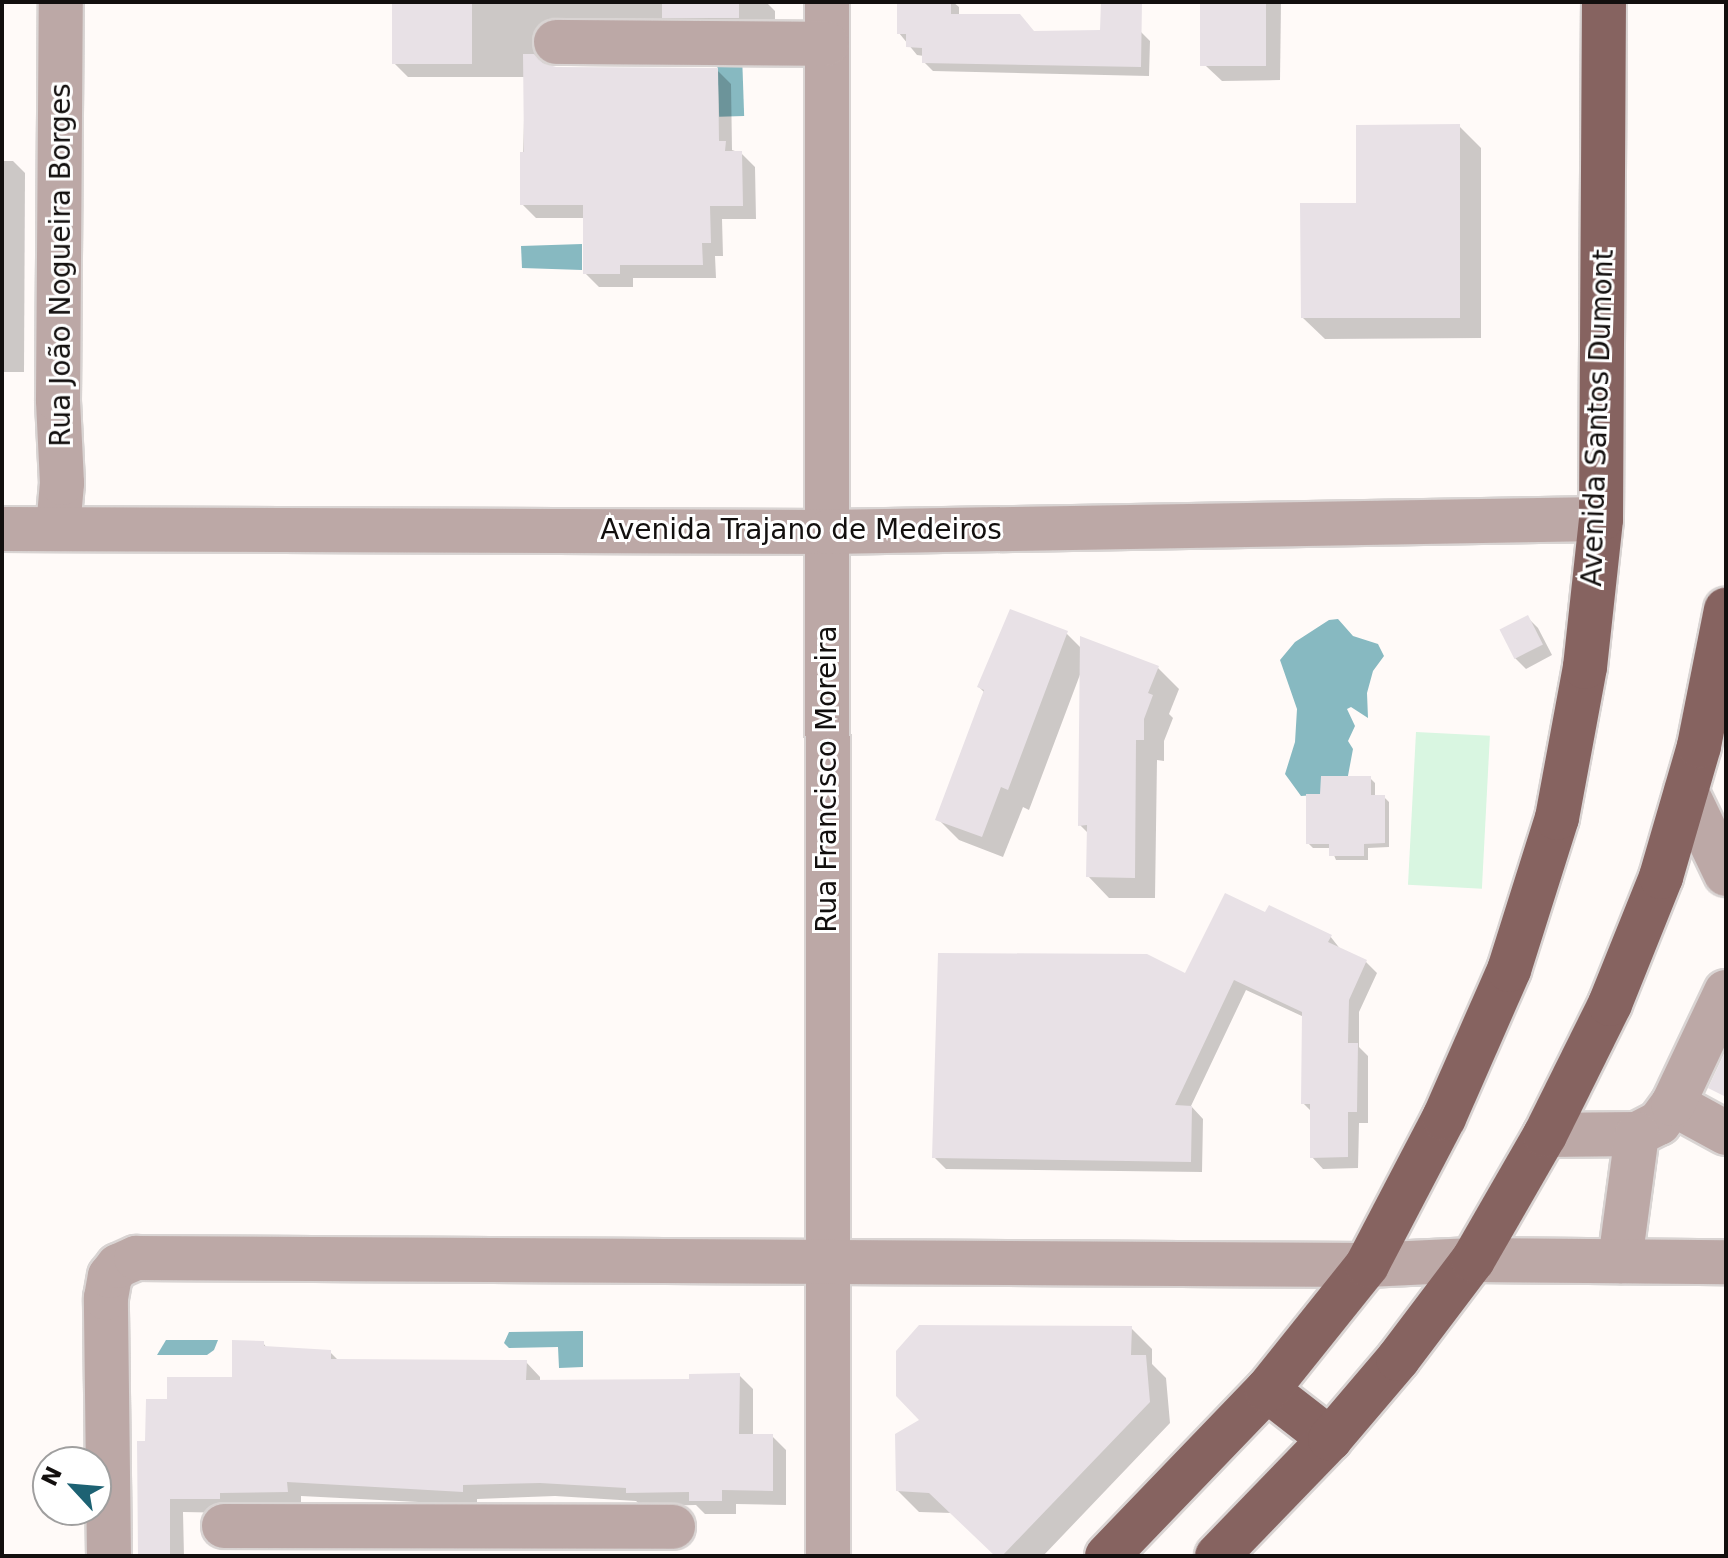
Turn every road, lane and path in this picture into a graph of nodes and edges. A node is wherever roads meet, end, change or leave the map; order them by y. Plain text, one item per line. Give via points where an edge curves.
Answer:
1 (61, 2) edge
2 (1604, 2) edge
3 (827, 23) edge
4 (556, 42) dead end
5 (1601, 519) junction
6 (58, 528) junction
7 (2, 529) edge
8 (828, 532) junction
9 (1726, 610) edge
10 (1686, 791) junction
11 (1726, 874) edge
12 (1726, 992) edge
13 (1673, 1104) junction
14 (1726, 1133) edge
15 (1637, 1134) junction
16 (1545, 1135) junction
17 (1473, 1260) junction
18 (1620, 1261) junction
19 (1726, 1262) edge
20 (828, 1264) junction
21 (1367, 1265) junction
22 (1267, 1390) junction
23 (1330, 1439) junction
24 (224, 1526) dead end
25 (673, 1527) dead end
26 (500, 1542) edge
27 (109, 1556) edge
28 (828, 1556) edge
29 (1107, 1556) edge
30 (1217, 1556) edge

1 - 6 street, Rua João Nogueira Borges
2 - 5 main road, Avenida Santos Dumont
3 - 4 street
3 - 8 street, Rua Francisco Moreira
5 - 8 street, Avenida Trajano de Medeiros
5 - 21 main road, Avenida Santos Dumont via 1585,667 1557,818 1509,970 1444,1118
6 - 7 street, Avenida Trajano de Medeiros
6 - 8 street, Avenida Trajano de Medeiros
8 - 20 street, Rua Francisco Moreira
9 - 10 main road
10 - 11 street
10 - 16 main road via 1661,877 1610,1004
12 - 13 street
13 - 14 street
13 - 15 street via 1659,1123
15 - 16 street
15 - 18 street
16 - 17 main road
17 - 18 street
17 - 21 street
17 - 23 main road
18 - 19 street
20 - 21 street
20 - 27 street via 127,1260 110,1276 106,1298
20 - 28 street, Rua Francisco Moreira
21 - 22 main road, Avenida Santos Dumont
22 - 23 main road
22 - 29 main road, Avenida Santos Dumont
23 - 30 main road
24 - 26 street
25 - 26 street

